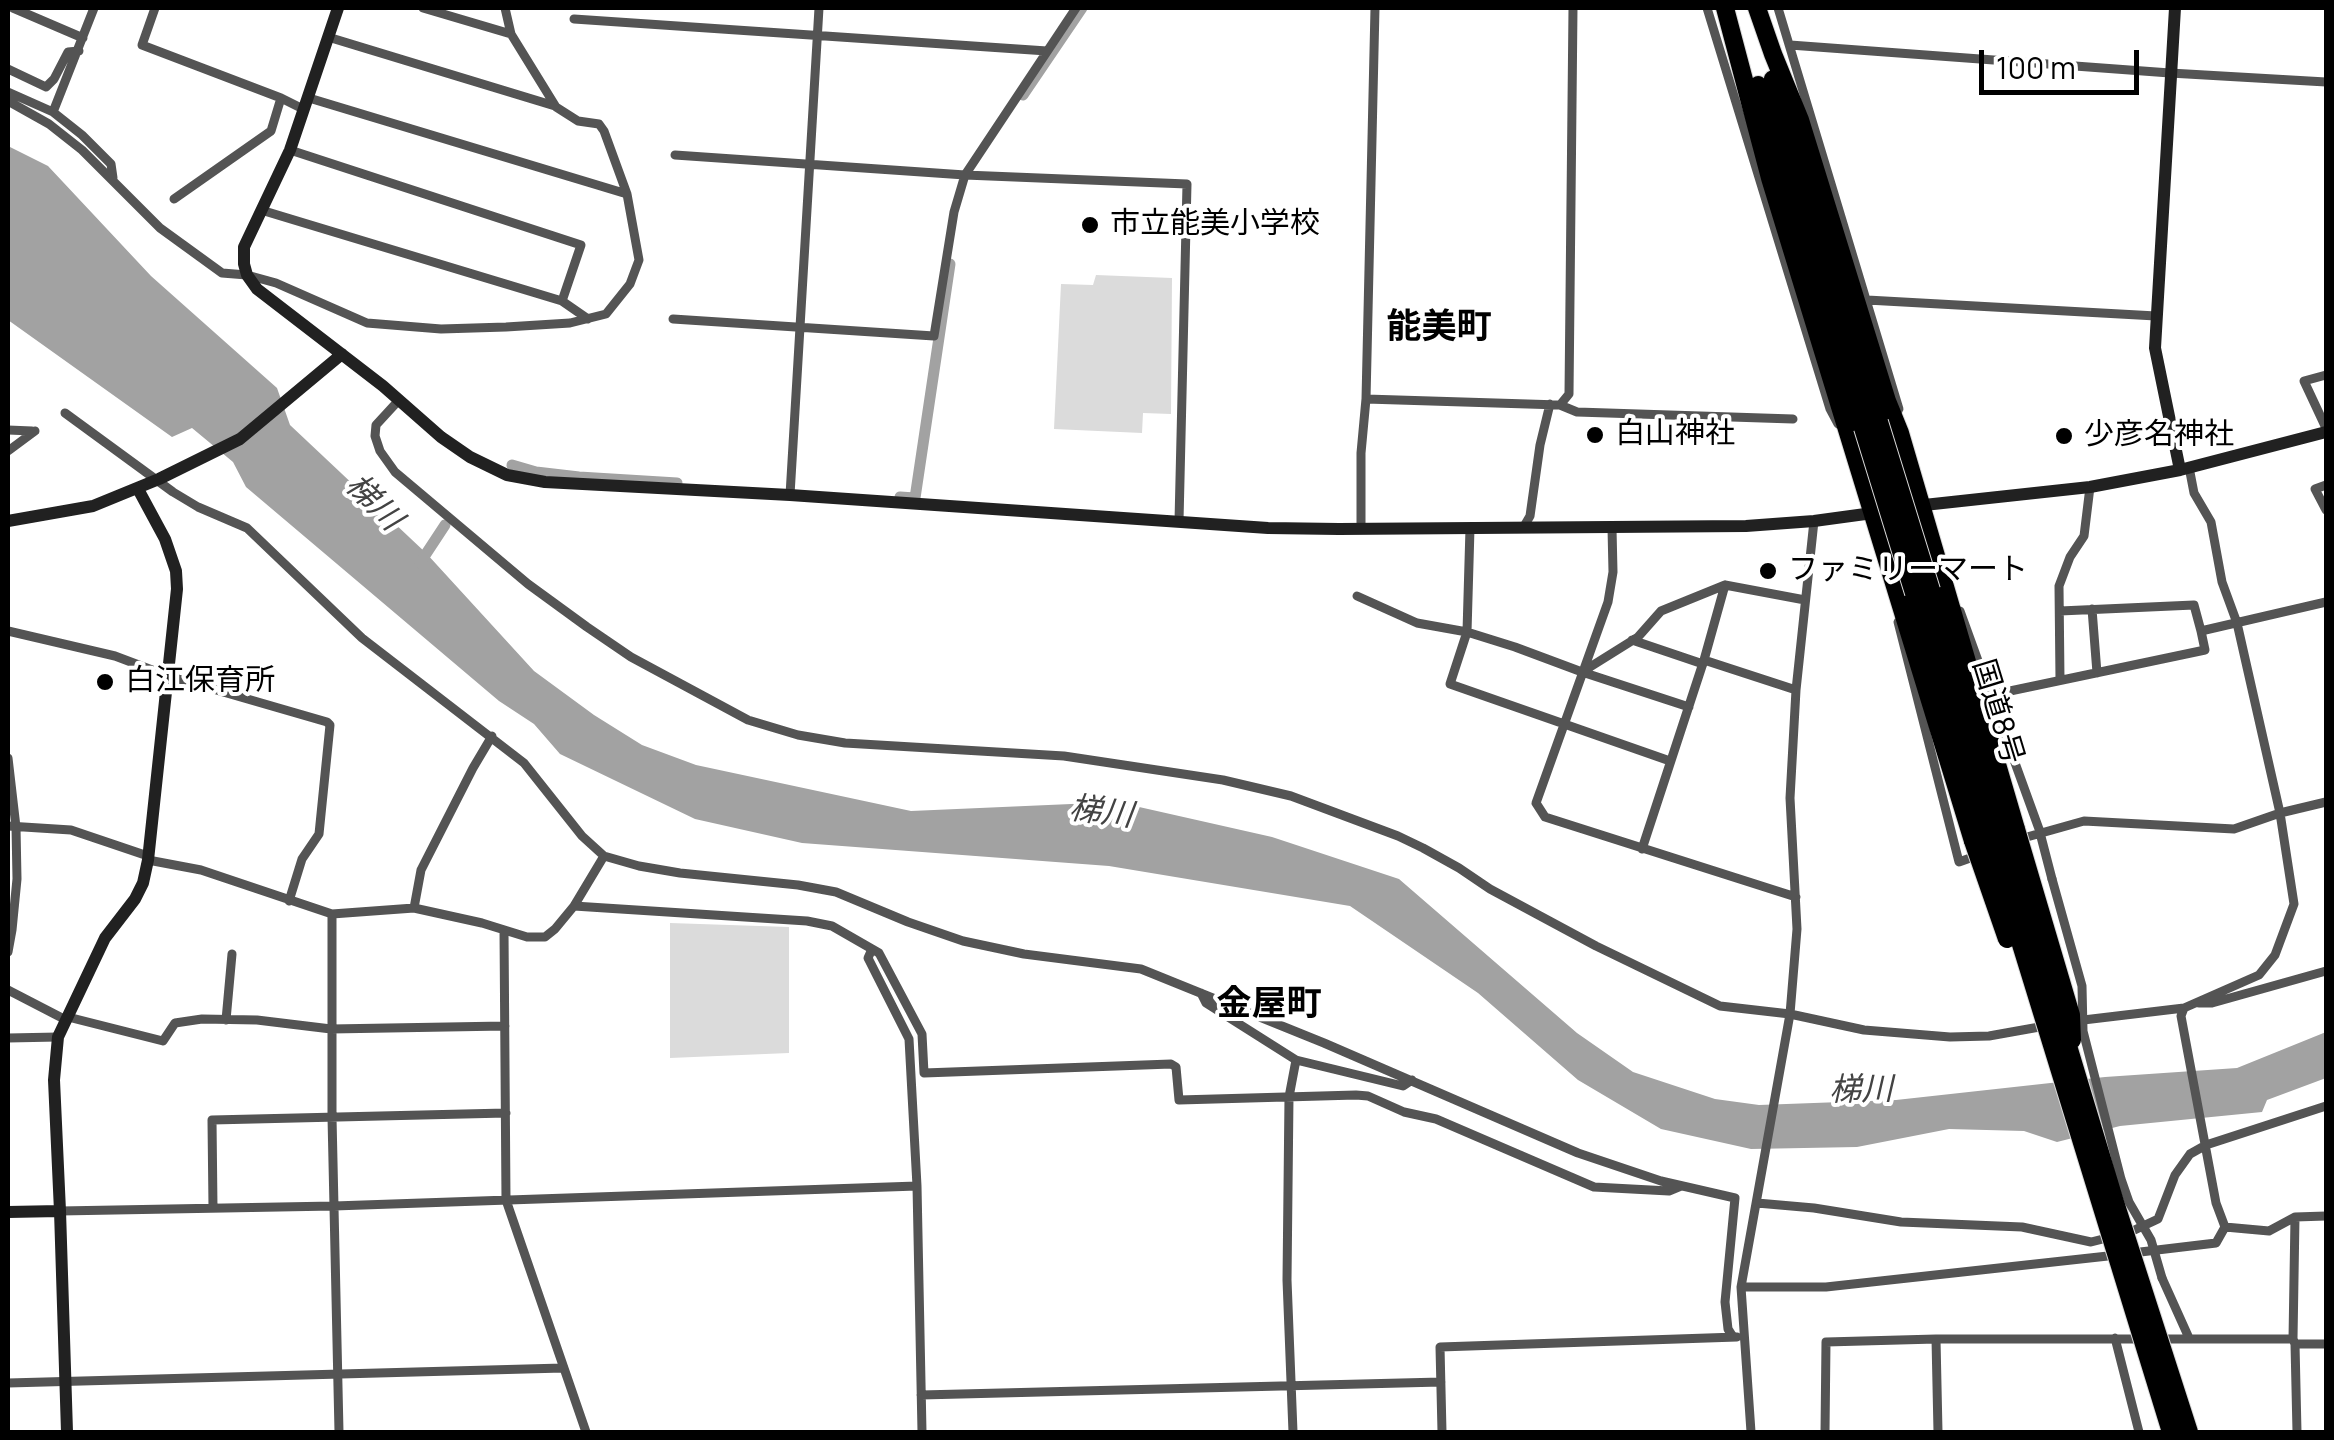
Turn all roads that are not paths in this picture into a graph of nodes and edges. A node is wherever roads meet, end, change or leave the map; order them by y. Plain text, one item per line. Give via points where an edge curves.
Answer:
1 (14, 8) edge
2 (94, 8) edge
3 (155, 8) edge
4 (338, 8) edge
5 (423, 8) edge
6 (505, 8) edge
7 (819, 8) edge
8 (1076, 8) edge
9 (1375, 8) edge
10 (1573, 8) edge
11 (1707, 8) edge
12 (1778, 8) edge
13 (2175, 8) edge
14 (37, 12) edge
15 (1743, 12) edge
16 (574, 18) dead end
17 (511, 34) junction
18 (818, 34) junction
19 (328, 37) junction
20 (83, 38) junction
21 (79, 51) junction
22 (1046, 51) junction
23 (1763, 54) junction
24 (8, 69) edge
25 (2170, 73) junction
26 (2326, 82) edge
27 (8, 92) edge
28 (281, 98) junction
29 (8, 101) edge
30 (306, 104) junction
31 (556, 107) junction
32 (54, 112) junction
33 (290, 150) junction
34 (675, 155) dead end
35 (810, 166) junction
36 (965, 175) junction
37 (112, 178) junction
38 (627, 194) junction
39 (174, 199) dead end
40 (261, 210) junction
41 (247, 276) junction
42 (1866, 300) junction
43 (562, 301) junction
44 (2156, 316) junction
45 (588, 319) junction
46 (673, 319) dead end
47 (799, 327) junction
48 (342, 354) junction
49 (2326, 376) edge
50 (399, 400) junction
51 (1366, 400) junction
52 (1555, 404) junction
53 (65, 413) dead end
54 (1792, 419) dead end
55 (1878, 422) junction
56 (8, 430) edge
57 (2326, 430) edge
58 (8, 451) edge
59 (1856, 457) junction
60 (2185, 469) junction
61 (164, 476) junction
62 (2326, 485) edge
63 (2090, 487) junction
64 (138, 489) junction
65 (790, 495) junction
66 (1921, 506) junction
67 (2326, 510) edge
68 (1873, 513) junction
69 (1179, 521) junction
70 (1814, 521) junction
71 (8, 522) edge
72 (1361, 528) junction
73 (1470, 528) junction
74 (1523, 528) junction
75 (1612, 528) junction
76 (1938, 563) junction
77 (1726, 585) junction
78 (1357, 596) dead end
79 (1805, 600) junction
80 (2326, 602) edge
81 (2092, 609) junction
82 (2060, 610) junction
83 (2237, 623) junction
84 (2201, 630) junction
85 (8, 631) edge
86 (1467, 632) junction
87 (1632, 640) junction
88 (1704, 662) junction
89 (1582, 672) junction
90 (2097, 672) junction
91 (168, 676) junction
92 (2060, 680) junction
93 (1796, 690) junction
94 (1992, 695) junction
95 (1689, 706) junction
96 (1564, 723) junction
97 (492, 736) junction
98 (8, 758) edge
99 (1670, 761) junction
100 (2326, 802) edge
101 (2280, 813) junction
102 (12, 826) edge
103 (2040, 832) junction
104 (1997, 839) junction
105 (1642, 849) junction
106 (604, 856) junction
107 (148, 860) junction
108 (1796, 897) junction
109 (289, 901) junction
110 (574, 906) junction
111 (11, 908) edge
112 (414, 908) junction
113 (332, 914) junction
114 (504, 930) junction
115 (872, 949) junction
116 (8, 952) edge
117 (232, 954) dead end
118 (2326, 970) edge
119 (8, 990) edge
120 (1201, 993) junction
121 (2195, 1003) junction
122 (2183, 1012) junction
123 (67, 1018) junction
124 (1789, 1018) junction
125 (226, 1020) junction
126 (505, 1026) junction
127 (331, 1029) junction
128 (58, 1037) junction
129 (8, 1038) edge
130 (1296, 1060) junction
131 (2065, 1064) junction
132 (1412, 1080) junction
133 (1288, 1098) junction
134 (2326, 1106) edge
135 (506, 1113) junction
136 (332, 1116) junction
137 (2206, 1143) junction
138 (917, 1186) junction
139 (1681, 1186) junction
140 (1758, 1198) junction
141 (506, 1200) junction
142 (334, 1206) junction
143 (212, 1208) junction
144 (60, 1211) junction
145 (8, 1212) edge
146 (2326, 1216) edge
147 (2295, 1217) junction
148 (2225, 1226) junction
149 (1741, 1288) junction
150 (1733, 1337) junction
151 (1745, 1337) junction
152 (2115, 1338) junction
153 (2189, 1338) junction
154 (1936, 1339) junction
155 (2294, 1342) junction
156 (2326, 1344) edge
157 (563, 1368) junction
158 (338, 1374) junction
159 (66, 1381) junction
160 (1441, 1382) junction
161 (8, 1383) edge
162 (1292, 1386) junction
163 (921, 1395) junction
164 (2184, 1431) edge
165 (66, 1432) edge
166 (339, 1432) edge
167 (586, 1432) edge
168 (922, 1432) edge
169 (1293, 1432) edge
170 (1442, 1432) edge
171 (1750, 1432) edge
172 (1824, 1432) edge
173 (1938, 1432) edge
174 (2140, 1432) edge
175 (2296, 1432) edge

1 - 14 street
2 - 20 street
3 - 28 street via 142,46
4 - 19 street
5 - 17 street
6 - 17 street
7 - 18 street
8 - 22 street
9 - 51 street
10 - 52 street via 1569,394
11 - 59 street via 1830,408
12 - 23 street
13 - 25 street
14 - 20 street
15 - 23 highway, 国道8号
16 - 18 street
17 - 31 street
18 - 22 street
18 - 35 street
19 - 30 street
19 - 31 street
20 - 21 street
21 - 24 street via 68,52 46,87
21 - 32 street
22 - 36 street
23 - 25 street
23 - 42 street
23 - 55 highway, 国道8号
23 - 59 highway via 1770,178
25 - 26 street
25 - 44 street
27 - 32 street
28 - 30 street
28 - 39 street via 270,130
29 - 37 street via 49,124
30 - 33 street
30 - 38 street
31 - 38 street via 598,124
32 - 37 street via 110,164
33 - 40 street
33 - 43 street via 580,245
34 - 35 street
35 - 36 street
35 - 47 street
36 - 47 street via 934,336
36 - 69 street via 1187,184
37 - 41 street via 160,228 222,274
38 - 45 street via 639,260 620,298 606,314
40 - 41 street via 244,247
40 - 43 street
41 - 45 street via 366,322 441,329
41 - 48 street
42 - 44 street
42 - 55 street via 1899,408
43 - 45 street
44 - 60 street via 2154,348
46 - 47 street
47 - 65 street
48 - 50 street
48 - 61 street via 240,439
49 - 57 street via 2304,381
50 - 65 street via 470,457 507,474 545,482
50 - 124 street via 376,425 375,436 395,472 586,627 748,720 845,743 1064,756 1291,796 1423,848 1596,946 1720,1006
51 - 52 street
51 - 72 street
52 - 54 street via 1577,412
52 - 74 street
53 - 61 street
55 - 66 highway
55 - 104 highway, 国道8号, bridge via 1922,592 1972,720
56 - 58 street via 35,431
57 - 60 street
59 - 68 highway
60 - 63 street
60 - 83 street via 2212,522
61 - 64 street
61 - 97 street via 173,492 247,528 362,638
62 - 67 street via 2315,489
63 - 66 street
63 - 82 street via 2084,536 2059,586
64 - 71 street via 93,506
64 - 91 street via 176,571
65 - 69 street
66 - 68 street
66 - 76 highway
68 - 70 street
68 - 104 highway via 1895,587
69 - 72 street
70 - 75 street
70 - 79 street
72 - 73 street
73 - 74 street
73 - 86 street
74 - 75 street
75 - 89 street via 1608,602
76 - 94 street
76 - 104 highway
77 - 79 street
77 - 87 street via 1661,612
77 - 88 street
78 - 86 street via 1416,623
79 - 93 street
80 - 83 street
81 - 82 street
81 - 84 street via 2194,605
81 - 90 street
82 - 92 street
83 - 84 street
83 - 101 street
84 - 90 street via 2205,650
85 - 91 street
86 - 89 street
86 - 96 street via 1450,684
87 - 88 street
87 - 89 street
88 - 93 street
88 - 95 street
89 - 95 street
89 - 96 street
90 - 92 street
91 - 107 street
91 - 109 street via 330,725 319,834 302,859
92 - 94 street
93 - 108 street via 1790,798
94 - 103 street
95 - 99 street
96 - 99 street
96 - 105 street via 1536,803 1545,817
97 - 106 street
97 - 112 street via 421,870
98 - 102 street
99 - 105 street
100 - 101 street
101 - 103 street via 2234,829 2084,821
101 - 121 street via 2294,904 2274,955 2259,974
102 - 107 street via 70,830
102 - 111 street via 17,880
103 - 104 street
103 - 153 street, bridge via 2082,986 2083,1032 2121,1179
104 - 131 highway, 国道8号, bridge
104 - 131 highway, bridge via 2018,971
105 - 108 street
106 - 110 street
106 - 120 street via 680,873 836,892 963,941 1141,969
107 - 109 street via 201,870
107 - 123 street via 135,899 105,938
108 - 124 street
109 - 113 street
110 - 114 street via 545,937
110 - 115 street via 807,922 832,926
111 - 116 street
112 - 113 street
112 - 114 street
113 - 127 street
114 - 126 street
115 - 133 street via 922,1034 924,1073 1171,1064 1179,1100
115 - 138 street via 868,958 910,1039
117 - 125 street
118 - 121 street
119 - 123 street
120 - 130 street via 1206,1003
120 - 132 street
121 - 122 street
122 - 124 street via 1970,1037
122 - 137 street
123 - 125 street via 163,1041 175,1023
123 - 128 street
124 - 140 street
125 - 127 street
126 - 127 street
126 - 135 street
127 - 136 street
128 - 129 street
128 - 144 street
130 - 132 street via 1403,1086
130 - 133 street
131 - 164 highway, 国道8号, bridge
132 - 139 street via 1578,1153
133 - 139 street via 1368,1096 1594,1187
133 - 162 street
134 - 137 street
135 - 136 street
135 - 141 street
136 - 142 street
136 - 143 street via 212,1120
137 - 140 street via 2175,1176 2158,1220 2091,1242 2022,1226 1901,1222
137 - 148 street
138 - 141 street
138 - 163 street
139 - 150 street via 1736,1198 1725,1302
140 - 149 street
141 - 142 street
141 - 157 street
142 - 143 street
142 - 158 street
143 - 144 street
144 - 145 street
144 - 159 street
146 - 147 street
147 - 148 street via 2269,1231
147 - 155 street
148 - 149 street via 2216,1244 1826,1286
149 - 151 street
150 - 151 street
150 - 160 street via 1440,1347
151 - 171 street
152 - 153 street
152 - 154 street
152 - 174 street
153 - 155 street
154 - 172 street via 1826,1342
154 - 173 street
155 - 156 street
155 - 175 street
157 - 158 street
157 - 167 street
158 - 159 street
158 - 166 street
159 - 161 street
159 - 165 street
160 - 162 street
160 - 170 street
162 - 163 street
162 - 169 street
163 - 168 street

